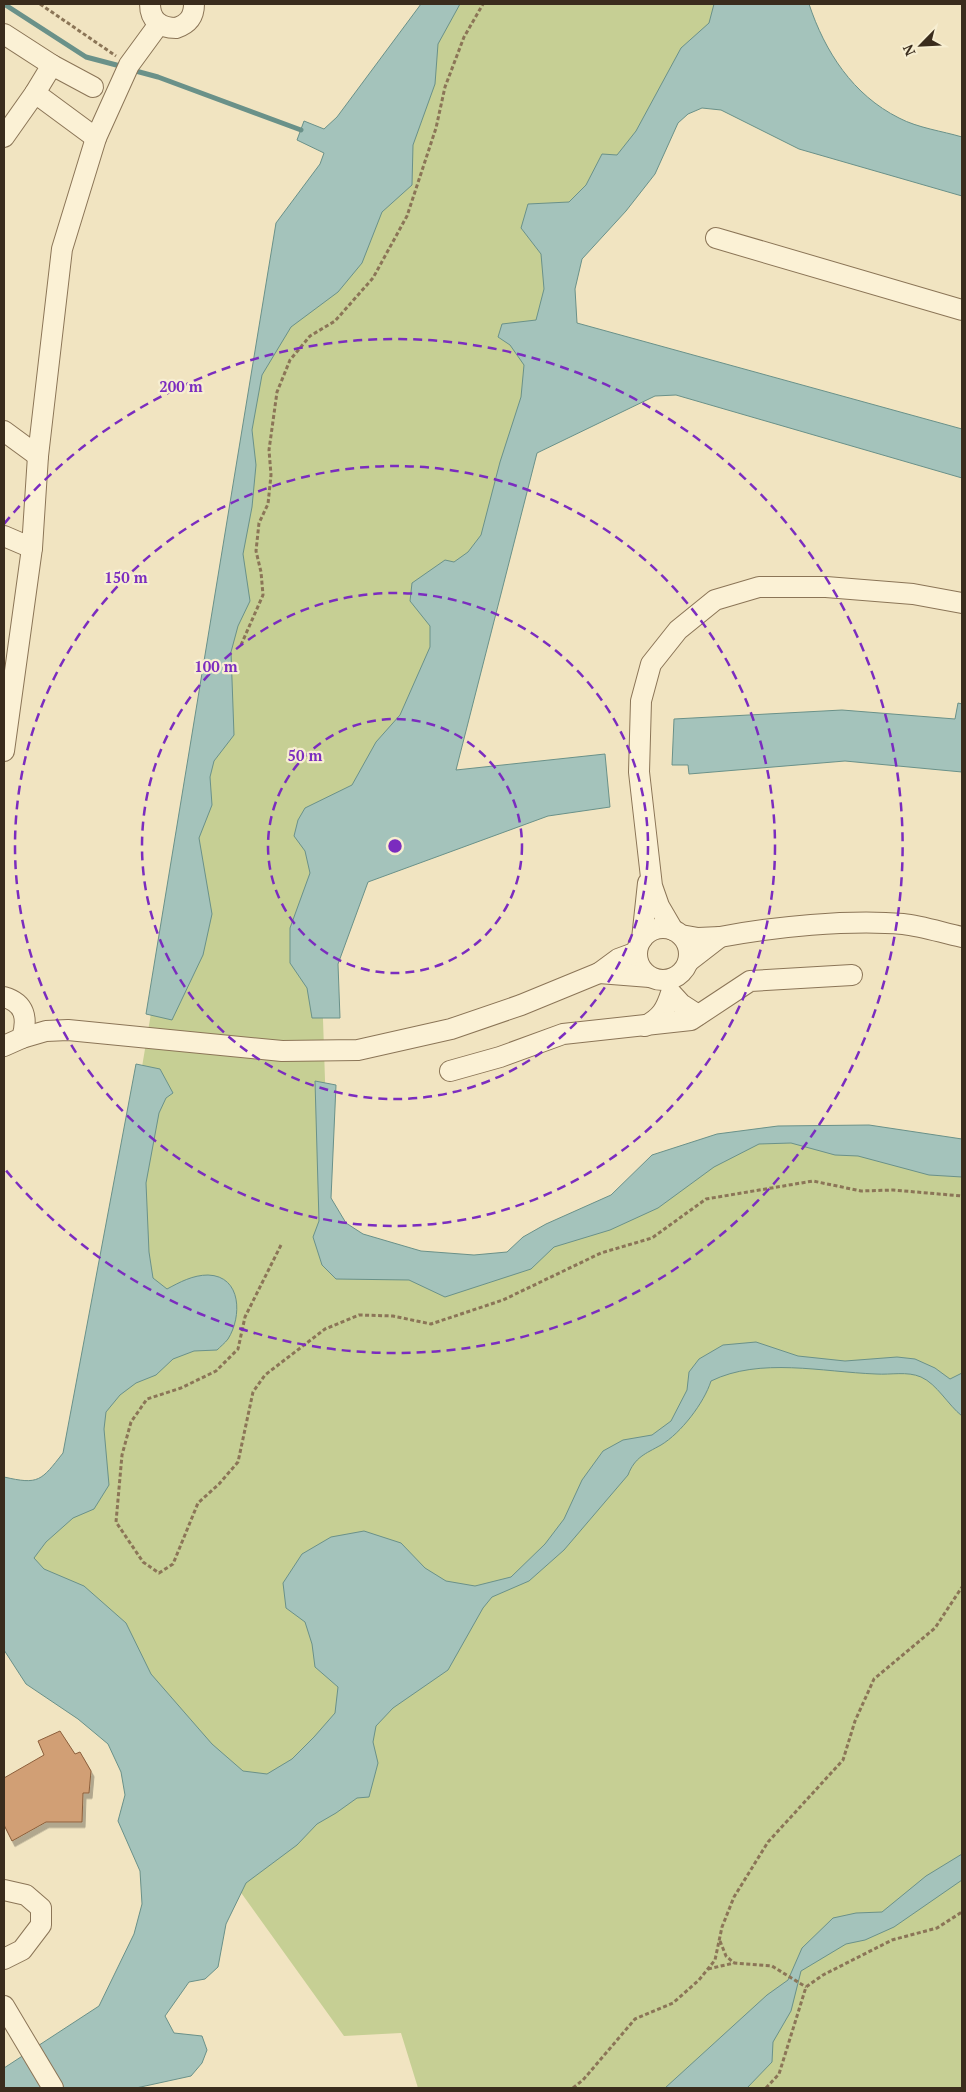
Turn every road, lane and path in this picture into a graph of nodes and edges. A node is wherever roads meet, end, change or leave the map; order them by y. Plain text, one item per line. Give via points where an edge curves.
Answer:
1 (40, 4) edge
2 (150, 4) edge
3 (194, 4) edge
4 (483, 4) edge
5 (159, 24) junction
6 (4, 34) edge
7 (52, 65) junction
8 (128, 65) junction
9 (93, 87) dead end
10 (35, 93) junction
11 (4, 137) edge
12 (96, 138) junction
13 (716, 238) dead end
14 (962, 310) edge
15 (4, 432) edge
16 (38, 456) junction
17 (4, 536) edge
18 (32, 548) junction
19 (962, 603) edge
20 (241, 645) dead end
21 (4, 751) edge
22 (648, 864) junction
23 (677, 932) junction
24 (962, 937) edge
25 (720, 938) junction
26 (640, 946) junction
27 (689, 961) junction
28 (600, 973) junction
29 (852, 975) dead end
30 (650, 977) junction
31 (4, 982) edge
32 (672, 986) junction
33 (15, 1003) edge
34 (698, 1015) junction
35 (645, 1026) junction
36 (68, 1030) junction
37 (11, 1045) edge
38 (450, 1071) dead end
39 (962, 1196) edge
40 (281, 1246) dead end
41 (962, 1587) edge
42 (4, 1890) edge
43 (962, 1912) edge
44 (720, 1940) junction
45 (4, 1959) edge
46 (734, 1963) junction
47 (708, 1970) junction
48 (806, 1987) junction
49 (4, 2006) edge
50 (53, 2088) edge
51 (573, 2088) edge
52 (766, 2088) edge

1 - 8 path
2 - 5 street via 151,13
3 - 5 street via 194,13 183,26 168,28
4 - 20 path via 464,37 445,87 436,128 407,216 373,278 335,321 310,336 290,360 277,392 269,450 268,504 258,524 256,551 264,595
5 - 8 street
6 - 7 street
7 - 9 street
7 - 10 street
8 - 12 street
10 - 11 street
10 - 12 street
12 - 16 street via 62,249
13 - 14 street
15 - 16 street
16 - 18 street
17 - 18 street
18 - 21 street
19 - 22 street via 913,594 826,587 759,587 715,600 678,630 651,664 641,702 639,772
22 - 23 street via 659,906
22 - 26 street
23 - 25 street via 698,938
23 - 26 street via 664,928 652,930
23 - 27 street via 688,945
24 - 25 street via 903,924 846,924 755,930
25 - 27 street
26 - 28 street
26 - 30 street via 640,965
27 - 32 street
28 - 30 street
28 - 36 street via 522,1005 451,1029 358,1050 282,1050
29 - 34 street via 750,981
30 - 32 street
31 - 33 street
32 - 34 street via 681,1004
32 - 35 street via 665,1010 656,1021
33 - 36 street
33 - 37 street via 26,1022
34 - 35 street via 691,1020
35 - 38 street via 563,1034
36 - 37 street via 46,1031
39 - 40 path via 893,1190 861,1191 812,1180 706,1199 652,1238 601,1253 503,1300 431,1324 393,1316 359,1315 325,1329 266,1375 253,1392 238,1462 198,1503 173,1564 159,1573 143,1562 116,1522 122,1455 131,1422 147,1399 181,1388 216,1371 238,1348 245,1317
41 - 44 path via 935,1628 874,1679 855,1721 843,1760 768,1842 754,1862 734,1897
42 - 45 street via 26,1895 41,1908 41,1924 22,1950
43 - 48 path via 937,1928 892,1940
44 - 46 path via 726,1956
44 - 47 path via 715,1960
46 - 47 path
46 - 48 path via 772,1966
47 - 51 path via 673,2003 635,2019
48 - 52 path via 779,2074
49 - 50 street

